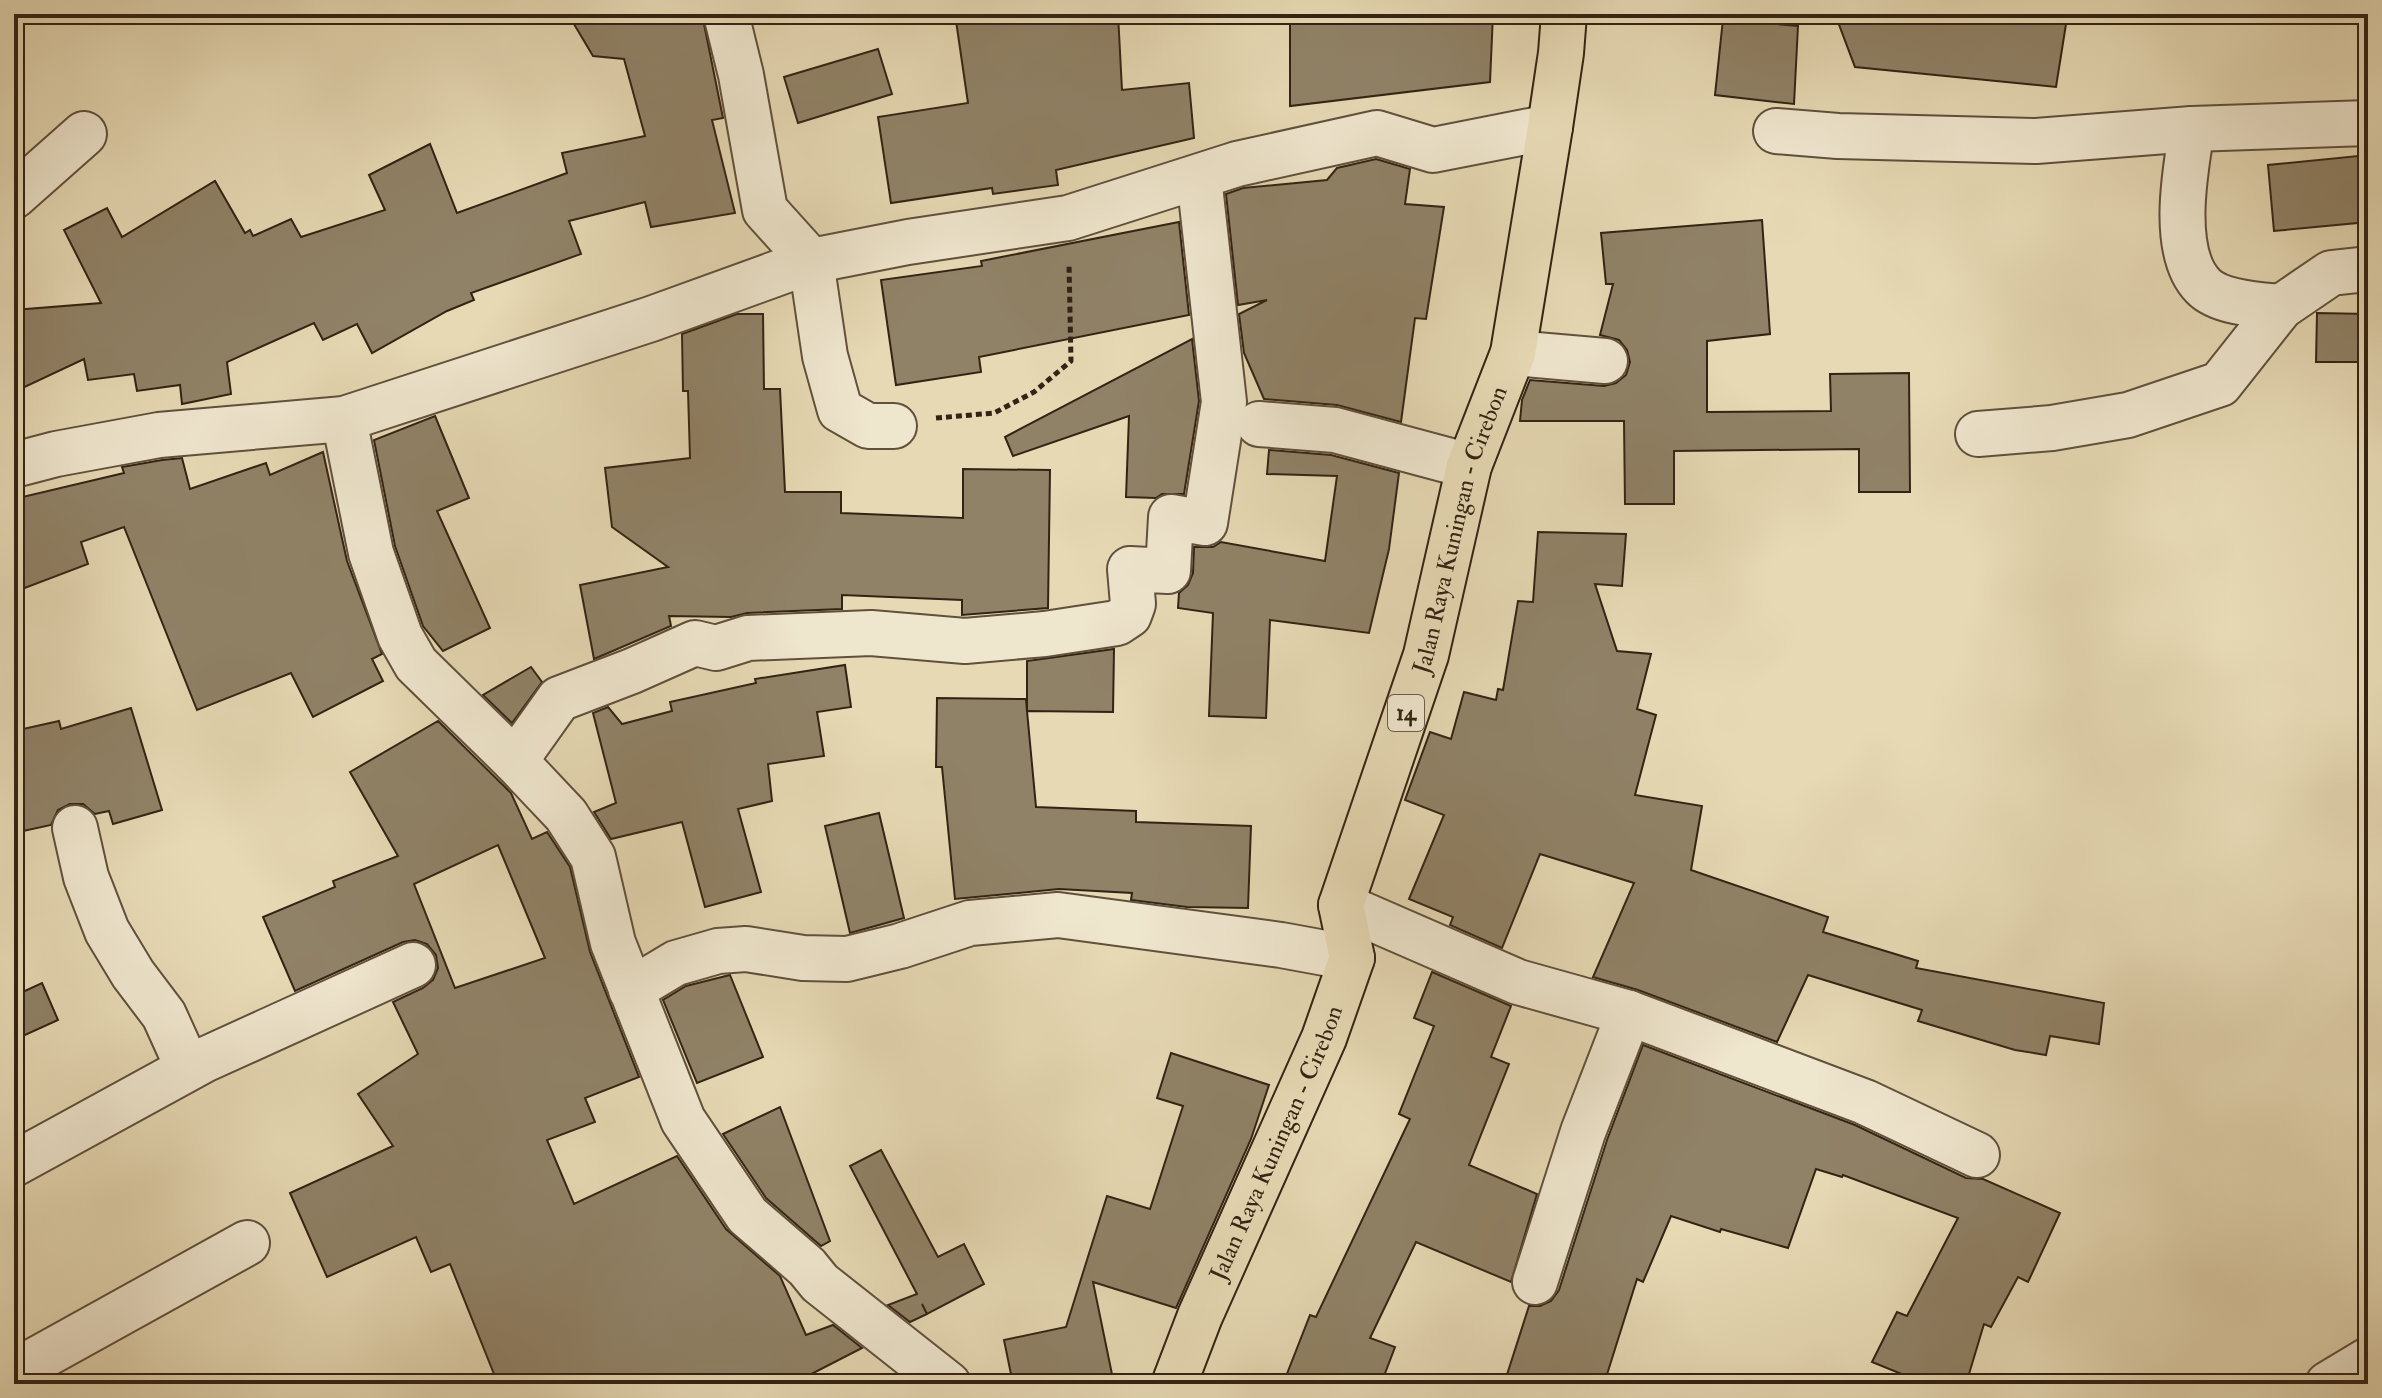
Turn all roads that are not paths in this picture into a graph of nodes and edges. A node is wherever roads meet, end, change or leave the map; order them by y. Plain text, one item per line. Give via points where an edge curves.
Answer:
1 (726, 14) edge
2 (1564, 14) edge
3 (2368, 123) edge
4 (1550, 127) junction
5 (2192, 129) junction
6 (1776, 131) dead end
7 (84, 134) dead end
8 (1199, 177) junction
9 (14, 196) edge
10 (811, 261) junction
11 (2368, 269) edge
12 (2281, 307) junction
13 (1513, 353) junction
14 (1605, 361) dead end
15 (344, 419) junction
16 (1259, 424) dead end
17 (894, 426) road end
18 (1978, 434) dead end
19 (14, 465) edge
20 (1469, 466) junction
21 (515, 761) junction
22 (75, 828) dead end
23 (1341, 905) junction
24 (1352, 958) junction
25 (413, 965) dead end
26 (631, 990) junction
27 (1629, 1013) junction
28 (188, 1068) junction
29 (1977, 1155) dead end
30 (14, 1164) edge
31 (247, 1243) dead end
32 (1535, 1282) dead end
33 (2368, 1360) edge
34 (14, 1372) edge
35 (948, 1384) edge
36 (1174, 1384) edge
37 (2328, 1384) edge

1 - 10 street via 765,210
2 - 4 highway, Jalan Raya Kuningan - Cirebon / 14
3 - 5 street
4 - 8 street via 1433,150 1377,133
4 - 13 highway, Jalan Raya Kuningan - Cirebon / 14
5 - 6 street via 2036,141
5 - 12 street via 2184,178 2188,263 2204,288 2245,304
7 - 9 street
8 - 10 street via 1068,218
8 - 21 street via 1224,402 1205,523 1171,517 1168,571 1130,569 1129,615 1088,628 965,641 871,633 748,638 716,648 695,643 559,699
10 - 15 street
10 - 17 street via 825,356 840,410 868,426
11 - 12 street via 2331,273
12 - 18 street via 2220,384 2128,415
13 - 14 street
13 - 20 highway, Jalan Raya Kuningan - Cirebon / 14
15 - 19 street via 159,435
15 - 21 street via 371,553 400,636 416,664
16 - 20 street via 1335,430
20 - 23 highway, Jalan Raya Kuningan - Cirebon / 14 via 1426,655
21 - 26 street via 566,815 593,857 613,943
22 - 28 street via 86,877 107,931 164,1015
23 - 24 highway
23 - 27 street via 1518,982
24 - 26 street via 1058,915 970,923 847,959 718,951 676,963
24 - 36 highway, Jalan Raya Kuningan - Cirebon via 1324,1038
25 - 28 street
26 - 35 street via 683,1120 747,1215 820,1283
27 - 29 street via 1865,1102
27 - 32 street via 1583,1132
28 - 30 street
31 - 34 street
33 - 37 street

